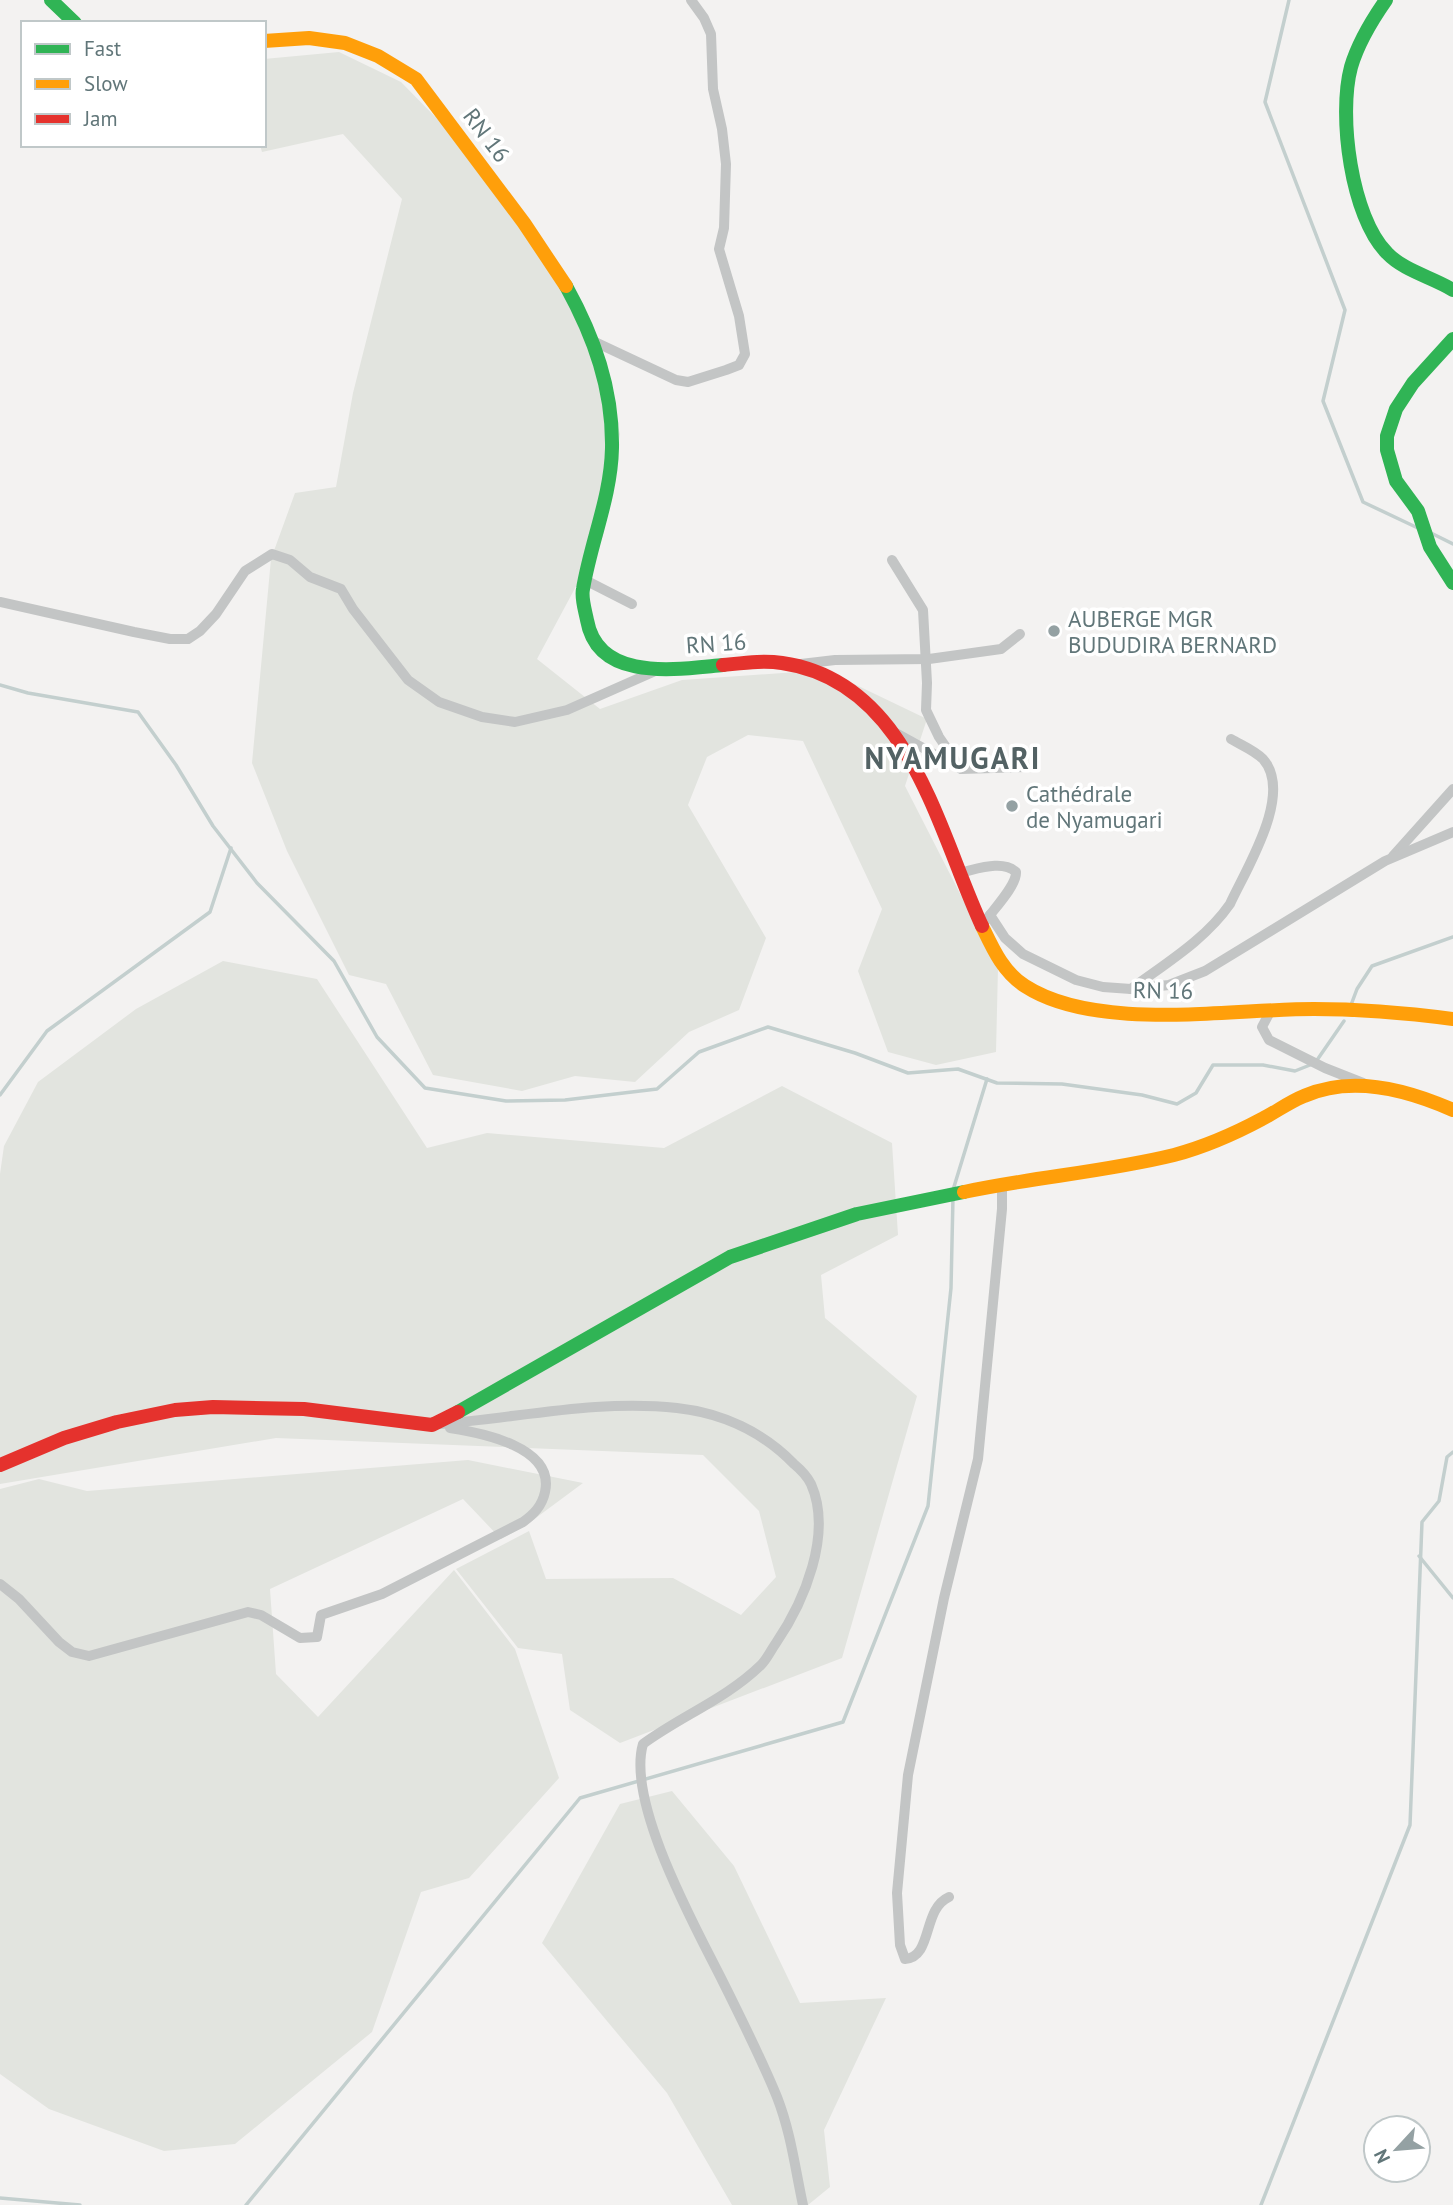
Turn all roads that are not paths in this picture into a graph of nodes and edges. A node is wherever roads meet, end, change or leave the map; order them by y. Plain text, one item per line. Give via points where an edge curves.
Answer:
1 (51, 0) edge
2 (691, 0) edge
3 (1385, 0) edge
4 (73, 21) edge
5 (266, 41) edge
6 (1453, 290) edge
7 (595, 342) junction
8 (1452, 344) edge
9 (892, 560) dead end
10 (585, 580) junction
11 (1453, 583) edge
12 (0, 602) edge
13 (632, 604) dead end
14 (1020, 634) dead end
15 (926, 659) junction
16 (794, 666) junction
17 (653, 671) junction
18 (893, 731) junction
19 (1231, 739) dead end
20 (1026, 767) dead end
21 (961, 769) junction
22 (1453, 789) edge
23 (1453, 832) edge
24 (1390, 859) junction
25 (958, 873) junction
26 (986, 921) junction
27 (1131, 989) junction
28 (1271, 1010) junction
29 (1453, 1019) edge
30 (1374, 1087) junction
31 (1453, 1110) edge
32 (1002, 1184) junction
33 (432, 1424) junction
34 (0, 1465) edge
35 (0, 1584) edge
36 (949, 1897) dead end
37 (803, 2205) edge

1 - 4 main road
2 - 7 street via 711,34 713,89 726,164 719,249 745,354 736,366 688,382
3 - 6 main road via 1351,68 1346,94 1358,195 1374,236 1387,252
5 - 7 main road, RN 16 / RN 16 via 333,38 385,58 416,79 552,261
7 - 10 main road, RN 16 / RN 16 via 611,412 612,448 607,492
8 - 11 main road via 1411,386 1391,420 1385,450 1396,482 1424,522 1437,563
9 - 15 street via 923,610
10 - 13 street
10 - 17 main road, RN 16 / RN 16 via 582,608 597,645 611,659
12 - 17 street via 188,639 216,614 245,571 272,554 341,589 408,680 439,702 482,717 515,722 567,710
14 - 15 street via 1001,649
15 - 16 street via 835,660
15 - 21 street via 926,710
16 - 17 main road, RN 16 / RN 16 via 737,663
16 - 18 main road, RN 16 / RN 16 via 854,691
18 - 21 street
18 - 25 main road, RN 16 / RN 16
19 - 27 street via 1262,759 1271,774 1274,786 1269,819 1222,915 1200,938
20 - 21 street
22 - 24 street
23 - 24 street
24 - 27 street via 1205,971 1170,985
25 - 26 main road, RN 16 / RN 16
25 - 26 street via 1000,865 1016,872
26 - 27 street via 1023,954 1076,980
26 - 28 main road, RN 16 / RN 16 via 997,958 1013,978 1070,1006 1170,1014
28 - 29 main road, RN 16 / RN 16 via 1327,1009
28 - 30 street via 1262,1027 1269,1040
30 - 31 main road via 1426,1098
30 - 32 main road via 1350,1086 1304,1095 1250,1125 1177,1154
32 - 33 main road via 857,1214 730,1257
32 - 36 street via 978,1459 908,1775 897,1893 905,1959 922,1948 938,1905
33 - 34 main road via 304,1409 175,1410 64,1438
33 - 35 street via 481,1433 518,1447 541,1465 546,1478 536,1513 382,1594 321,1615 317,1637 300,1638 248,1612 89,1656 72,1652 59,1642
33 - 37 street via 588,1407 679,1408 750,1429 779,1449 810,1483 818,1520 812,1568 786,1629 763,1663 710,1705 643,1744 640,1754 648,1816 790,2131

